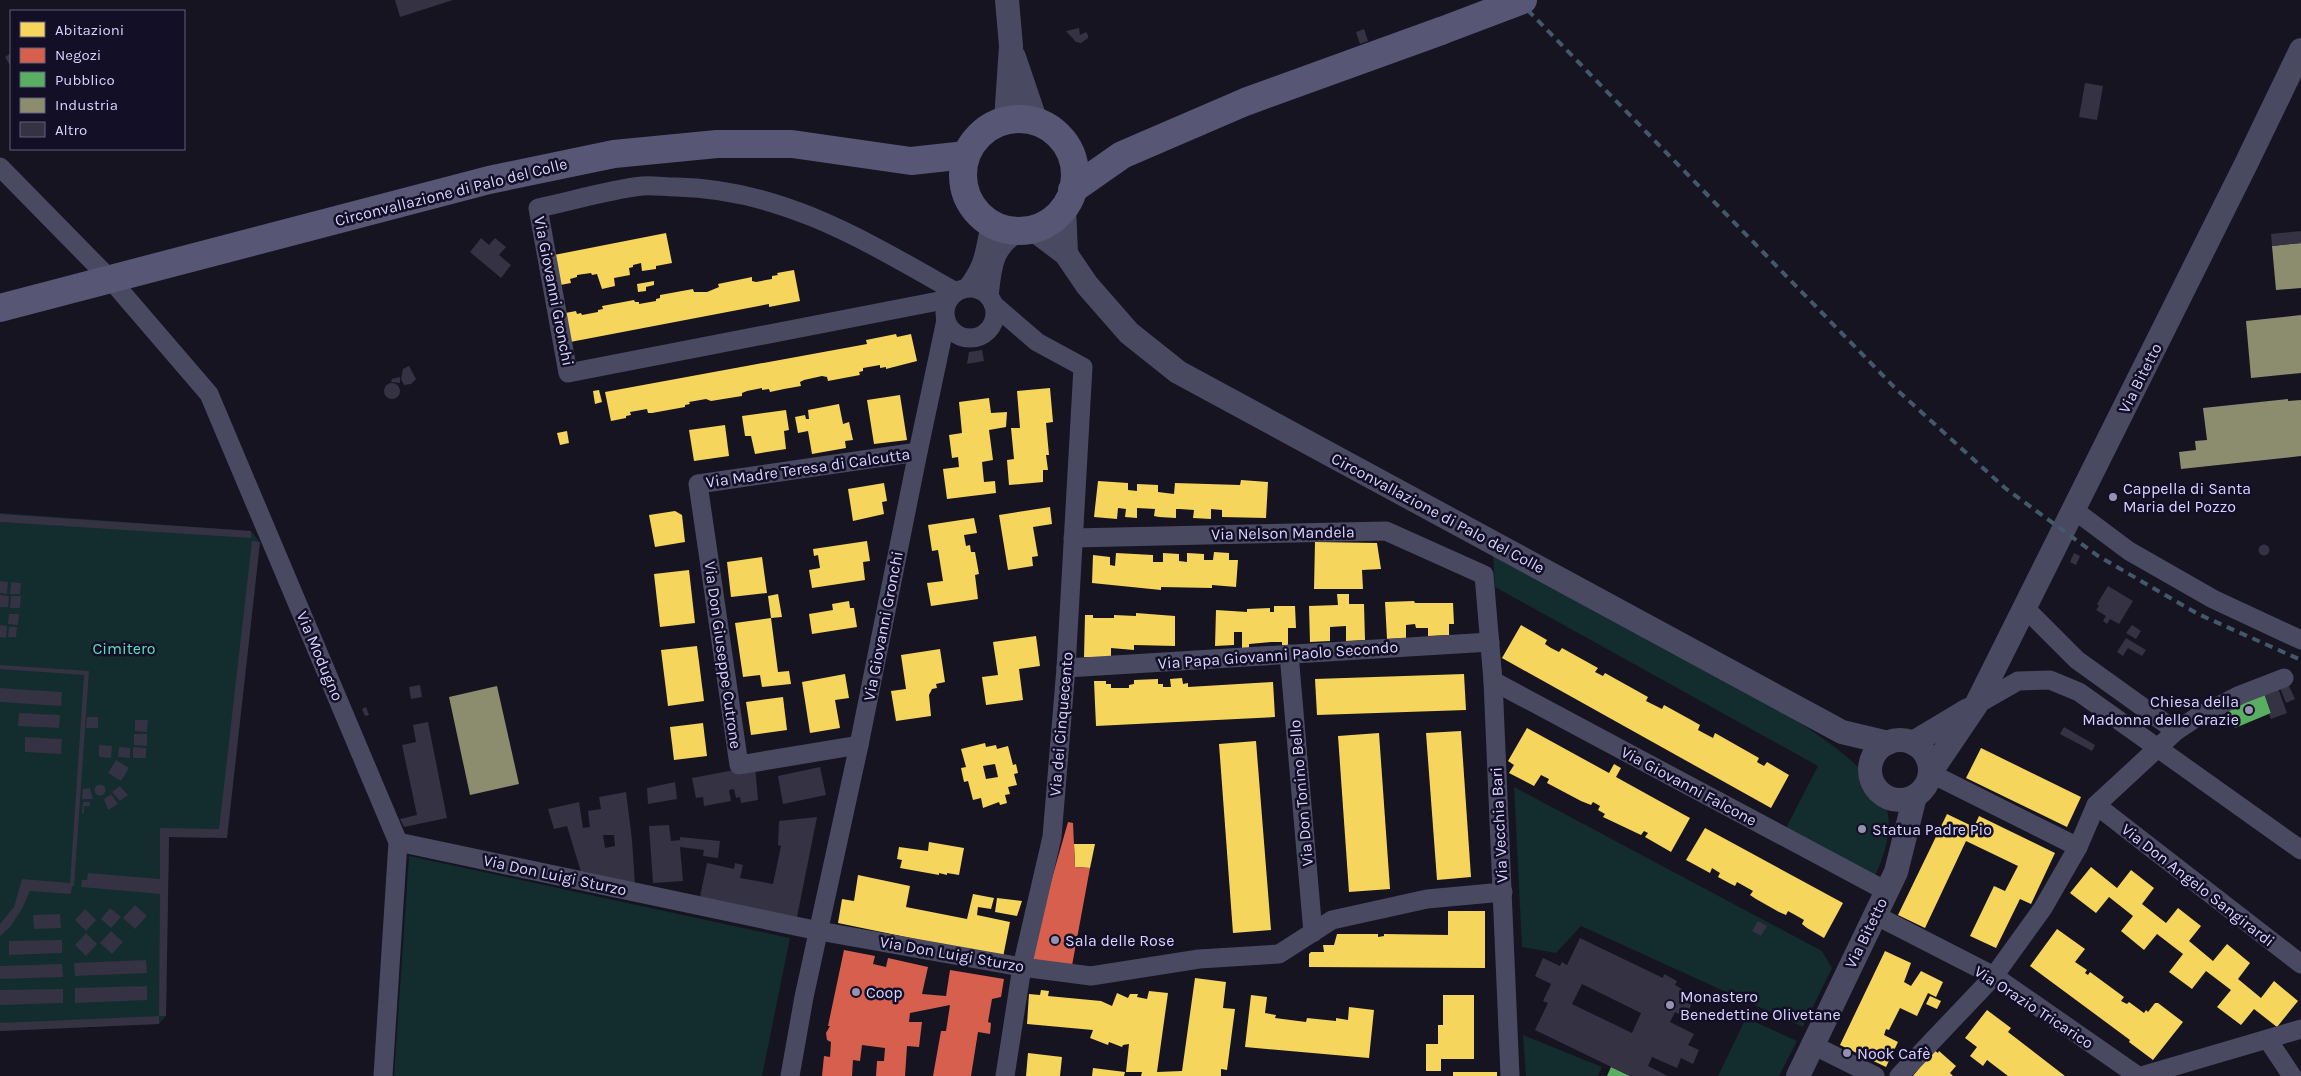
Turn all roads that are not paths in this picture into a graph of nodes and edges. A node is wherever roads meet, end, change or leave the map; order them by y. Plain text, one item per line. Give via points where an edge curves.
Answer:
1 (1008, 0) edge
2 (1522, 0) edge
3 (1010, 46) junction
4 (2301, 50) edge
5 (1006, 120) junction
6 (1036, 122) junction
7 (1070, 152) junction
8 (966, 155) junction
9 (1122, 156) junction
10 (911, 161) junction
11 (0, 167) edge
12 (965, 190) junction
13 (1068, 198) junction
14 (991, 224) junction
15 (1027, 230) junction
16 (1066, 254) junction
17 (111, 280) junction
18 (957, 293) junction
19 (991, 301) junction
20 (0, 308) edge
21 (946, 320) junction
22 (976, 336) junction
23 (1037, 342) junction
24 (938, 366) junction
25 (918, 452) junction
26 (698, 484) joint
27 (2074, 510) junction
28 (1073, 538) junction
29 (1484, 575) joint
30 (2025, 608) junction
31 (2301, 640) edge
32 (1490, 642) junction
33 (1289, 654) junction
34 (1066, 668) junction
35 (2284, 678) dead end
36 (1493, 681) junction
37 (1976, 705) junction
38 (2176, 731) junction
39 (1842, 732) junction
40 (1888, 743) junction
41 (1913, 743) junction
42 (860, 745) junction
43 (2157, 747) junction
44 (1871, 766) junction
45 (1930, 773) junction
46 (1915, 796) junction
47 (1891, 798) junction
48 (2096, 805) junction
49 (398, 842) junction
50 (2078, 847) junction
51 (2301, 850) edge
52 (1891, 882) junction
53 (1503, 892) junction
54 (1875, 914) junction
55 (819, 931) junction
56 (1313, 933) junction
57 (2301, 964) edge
58 (1022, 967) junction
59 (1994, 976) junction
60 (2301, 1029) edge
61 (2268, 1040) junction
62 (1813, 1045) junction
63 (383, 1076) edge
64 (790, 1076) edge
65 (1005, 1076) edge
66 (1510, 1076) edge
67 (1798, 1076) edge
68 (1874, 1076) edge
69 (1899, 1076) edge
70 (2139, 1076) edge
71 (2292, 1076) edge

1 - 3 street
2 - 9 main road, bridge via 1245,102
3 - 5 street
3 - 6 street
4 - 27 street, Via Bitetto
5 - 6 main road
5 - 8 main road via 989,127
6 - 7 main road via 1050,128
7 - 9 main road
7 - 13 main road via 1074,170
8 - 10 main road
8 - 12 main road
9 - 13 main road
10 - 12 main road
10 - 17 main road, Circonvallazione di Palo del Colle via 792,144 717,144 614,154 489,180
11 - 17 street, Via Modugno
12 - 14 main road via 971,204
13 - 15 main road via 1056,217
13 - 16 street
14 - 15 main road via 1011,230
14 - 18 street via 982,264
15 - 16 street
15 - 19 street via 1007,238 996,257
16 - 39 street, Circonvallazione di Palo del Colle via 1087,285 1129,333 1178,372
17 - 20 main road, Circonvallazione di Palo del Colle
17 - 49 street, Via Modugno via 209,394 244,497
18 - 18 street, Via Giovanni Gronchi via 832,225 798,210 735,192 642,186 538,208 568,373
18 - 19 street, Via Giovanni Gronchi via 983,292
18 - 21 street, Via Giovanni Gronchi via 945,310
19 - 22 street via 993,320
19 - 23 street, Via Giovanni Gronchi
21 - 22 street via 955,332
21 - 24 street, Via Giovanni Gronchi
22 - 23 street via 1006,334
22 - 24 street via 948,351
23 - 28 street, Via dei Cinquecento via 1083,367
24 - 25 street, Via Giovanni Gronchi
25 - 26 street, Via Madre Teresa di Calcutta
25 - 42 street, Via Giovanni Gronchi
26 - 42 street, Via Don Giuseppe Cutrone via 739,765
27 - 30 street, Via Bitetto
27 - 31 street via 2129,551 2213,599
28 - 29 street, Via Nelson Mandela via 1386,531
28 - 34 street, Via dei Cinquecento
29 - 32 street, Via Vecchia Bari
30 - 37 street, Via Bitetto
30 - 38 street via 2077,660
32 - 33 street, Via Papa Giovanni Paolo Secondo
32 - 36 street, Via Vecchia Bari
33 - 34 street, Via Papa Giovanni Paolo Secondo
33 - 56 street, Via Don Tonino Bello
34 - 58 street, Via dei Cinquecento via 1052,836
35 - 38 street via 2240,695
36 - 52 street, Via Giovanni Falcone
36 - 53 street, Via Vecchia Bari
37 - 41 street
37 - 43 street via 2018,681 2050,680 2079,692
37 - 45 street, Via Bitetto
38 - 43 street
39 - 40 street
39 - 44 street
40 - 41 street via 1902,740
40 - 44 street via 1876,751
41 - 45 street via 1926,754
42 - 55 street, Via Giovanni Gronchi
43 - 48 street
43 - 51 street
44 - 47 street via 1872,781 1878,790
45 - 46 street via 1928,782
45 - 50 street
46 - 47 street
46 - 52 street, Via Bitetto
47 - 52 street
48 - 50 street
48 - 57 street, Via Don Angelo Sangirardi
49 - 55 street, Via Don Luigi Sturzo
49 - 63 street, Via Modugno
50 - 59 street via 2043,908
52 - 54 street, Via Bitetto
53 - 56 street, Via Don Luigi Sturzo via 1427,899 1332,920
53 - 66 street, Via Vecchia Bari
54 - 59 street, Via Orazio Tricarico
54 - 62 street, Via Bitetto
55 - 58 street, Via Don Luigi Sturzo
55 - 64 street, Via Giovanni Gronchi
56 - 58 street, Via Don Luigi Sturzo via 1279,954 1199,959 1090,976
58 - 65 street, Via dei Cinquecento
59 - 69 street
59 - 70 street, Via Orazio Tricarico
60 - 61 street
61 - 70 street
61 - 71 street
62 - 67 street, Via Bitetto
62 - 68 street

